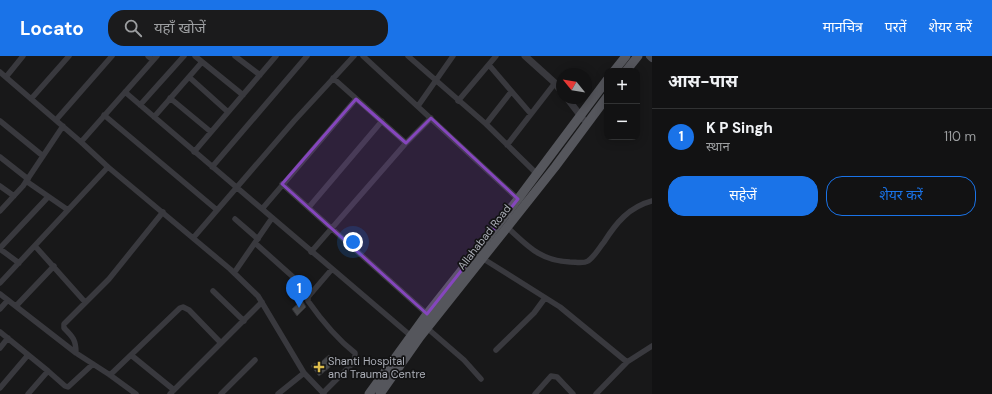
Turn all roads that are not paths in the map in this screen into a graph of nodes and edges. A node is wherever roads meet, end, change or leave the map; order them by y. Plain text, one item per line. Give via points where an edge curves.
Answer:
1 (23, 56) edge
2 (69, 56) edge
3 (112, 56) edge
4 (148, 56) edge
5 (184, 56) edge
6 (195, 56) edge
7 (236, 56) edge
8 (276, 56) edge
9 (307, 56) edge
10 (354, 56) edge
11 (363, 56) edge
12 (408, 56) edge
13 (452, 56) edge
14 (496, 56) edge
15 (525, 56) edge
16 (625, 56) edge
17 (638, 56) edge
18 (155, 58) edge
19 (202, 62) junction
20 (489, 65) junction
21 (616, 68) edge
22 (628, 68) edge
23 (0, 72) edge
24 (260, 75) junction
25 (6, 76) junction
26 (189, 77) junction
27 (333, 78) junction
28 (436, 81) junction
29 (555, 83) joint
30 (604, 84) edge
31 (125, 92) junction
32 (511, 92) junction
33 (243, 95) junction
34 (170, 98) junction
35 (31, 99) junction
36 (356, 99) junction
37 (458, 101) junction
38 (604, 101) edge
39 (572, 104) edge
40 (140, 105) junction
41 (418, 106) junction
42 (228, 112) junction
43 (531, 114) junction
44 (580, 114) junction
45 (104, 115) junction
46 (154, 117) junction
47 (431, 118) junction
48 (56, 120) junction
49 (0, 121) edge
50 (382, 121) junction
51 (486, 124) junction
52 (587, 124) junction
53 (63, 126) junction
54 (211, 132) junction
55 (81, 142) junction
56 (406, 143) junction
57 (507, 145) junction
58 (194, 152) junction
59 (43, 156) junction
60 (0, 157) edge
61 (108, 167) junction
62 (212, 167) junction
63 (536, 173) junction
64 (27, 180) junction
65 (282, 184) junction
66 (0, 186) edge
67 (236, 187) junction
68 (14, 196) junction
69 (48, 197) junction
70 (518, 199) junction
71 (652, 201) edge
72 (309, 207) junction
73 (262, 209) junction
74 (68, 210) junction
75 (217, 210) junction
76 (0, 211) edge
77 (163, 212) junction
78 (272, 218) junction
79 (235, 219) dead end
80 (507, 227) junction
81 (332, 228) junction
82 (194, 237) junction
83 (257, 241) junction
84 (35, 246) junction
85 (0, 248) edge
86 (311, 252) junction
87 (482, 258) junction
88 (18, 263) junction
89 (54, 266) junction
90 (332, 269) junction
91 (234, 273) junction
92 (0, 283) edge
93 (213, 291) dead end
94 (311, 293) junction
95 (0, 294) edge
96 (545, 298) junction
97 (8, 300) junction
98 (85, 302) junction
99 (262, 302) junction
100 (16, 306) junction
101 (0, 309) edge
102 (427, 314) junction
103 (244, 321) junction
104 (427, 328) junction
105 (0, 332) edge
106 (411, 336) junction
107 (8, 338) junction
108 (221, 343) junction
109 (652, 346) edge
110 (0, 348) edge
111 (496, 350) dead end
112 (28, 354) junction
113 (76, 354) junction
114 (131, 355) junction
115 (255, 360) dead end
116 (627, 362) junction
117 (93, 364) junction
118 (48, 371) junction
119 (304, 373) junction
120 (110, 375) junction
121 (481, 379) dead end
122 (0, 388) edge
123 (172, 392) edge
124 (323, 393) edge
125 (28, 394) edge
126 (136, 394) edge
127 (221, 394) edge
128 (278, 394) edge
129 (369, 394) edge
130 (380, 394) edge
131 (535, 394) edge
132 (573, 394) edge
133 (596, 394) edge

1 - 25 street
2 - 35 street
3 - 48 street
4 - 18 street
5 - 40 street
6 - 19 street
7 - 24 street
8 - 24 street
9 - 62 street
10 - 27 street
11 - 41 street
12 - 28 street
13 - 28 street
14 - 20 street
15 - 29 street
16 - 21 main road
17 - 22 main road
18 - 31 street
19 - 26 street
19 - 33 street
20 - 32 street
20 - 37 street
23 - 25 street
24 - 33 street
25 - 35 street
26 - 34 street
26 - 42 street
27 - 36 street
27 - 67 street
28 - 37 street
28 - 41 street
29 - 43 street
30 - 44 main road
31 - 40 street
31 - 45 street
32 - 43 street
32 - 51 street
33 - 42 street
34 - 46 street
34 - 54 street
35 - 48 street
36 - 50 street
36 - 65 street
37 - 51 street
38 - 52 main road, Allahabad Road
39 - 44 street
40 - 46 street
41 - 47 street
42 - 54 street
43 - 57 street
44 - 52 street
44 - 63 main road
45 - 55 street
45 - 75 street
46 - 58 street
47 - 56 street
47 - 70 street
48 - 53 street
49 - 59 street
50 - 56 street
50 - 72 street
51 - 57 street
52 - 80 main road, Allahabad Road
53 - 55 street
53 - 59 street
54 - 58 street
55 - 61 street
56 - 81 street
57 - 63 street
58 - 62 street
59 - 64 street
60 - 64 street
61 - 74 street
61 - 77 street
62 - 67 street
63 - 70 main road
64 - 68 street
64 - 69 street
65 - 72 street
65 - 73 street
66 - 68 street
67 - 73 street
67 - 75 street
68 - 76 street
69 - 74 street
69 - 85 street
70 - 102 main road
71 - 80 street via 639,205 618,221 598,251 584,263 561,262 543,256
72 - 81 street
73 - 78 street
74 - 84 street
75 - 82 street
77 - 82 street
77 - 98 street via 109,279
78 - 83 street
78 - 86 street
79 - 83 street
80 - 87 main road, Allahabad Road
81 - 86 street
81 - 102 street
82 - 91 street
83 - 91 street
83 - 94 street
84 - 88 street
84 - 89 street
85 - 88 street
86 - 90 street
87 - 96 street
87 - 104 main road, Allahabad Road
88 - 92 street
89 - 98 street
89 - 100 street
90 - 94 street
90 - 106 street
91 - 99 street
93 - 103 street
94 - 124 street via 309,303 332,333 356,355 354,362
95 - 97 street
96 - 111 street
96 - 116 street via 560,307
97 - 100 street
97 - 101 street
98 - 113 street via 64,326 74,339
99 - 103 street
99 - 119 street
100 - 113 street
102 - 106 main road
103 - 108 street
104 - 121 street via 464,360
104 - 130 main road, Allahabad Road
105 - 107 street
106 - 129 main road
107 - 110 street
107 - 112 street
108 - 114 street via 183,307
108 - 123 street
109 - 116 street
112 - 118 street
112 - 122 street
113 - 117 street
114 - 120 street
114 - 123 street
115 - 127 street
116 - 133 street
117 - 118 street via 68,387
117 - 120 street
118 - 125 street
119 - 124 street
119 - 128 street
120 - 126 street
131 - 132 street via 551,376 557,378

